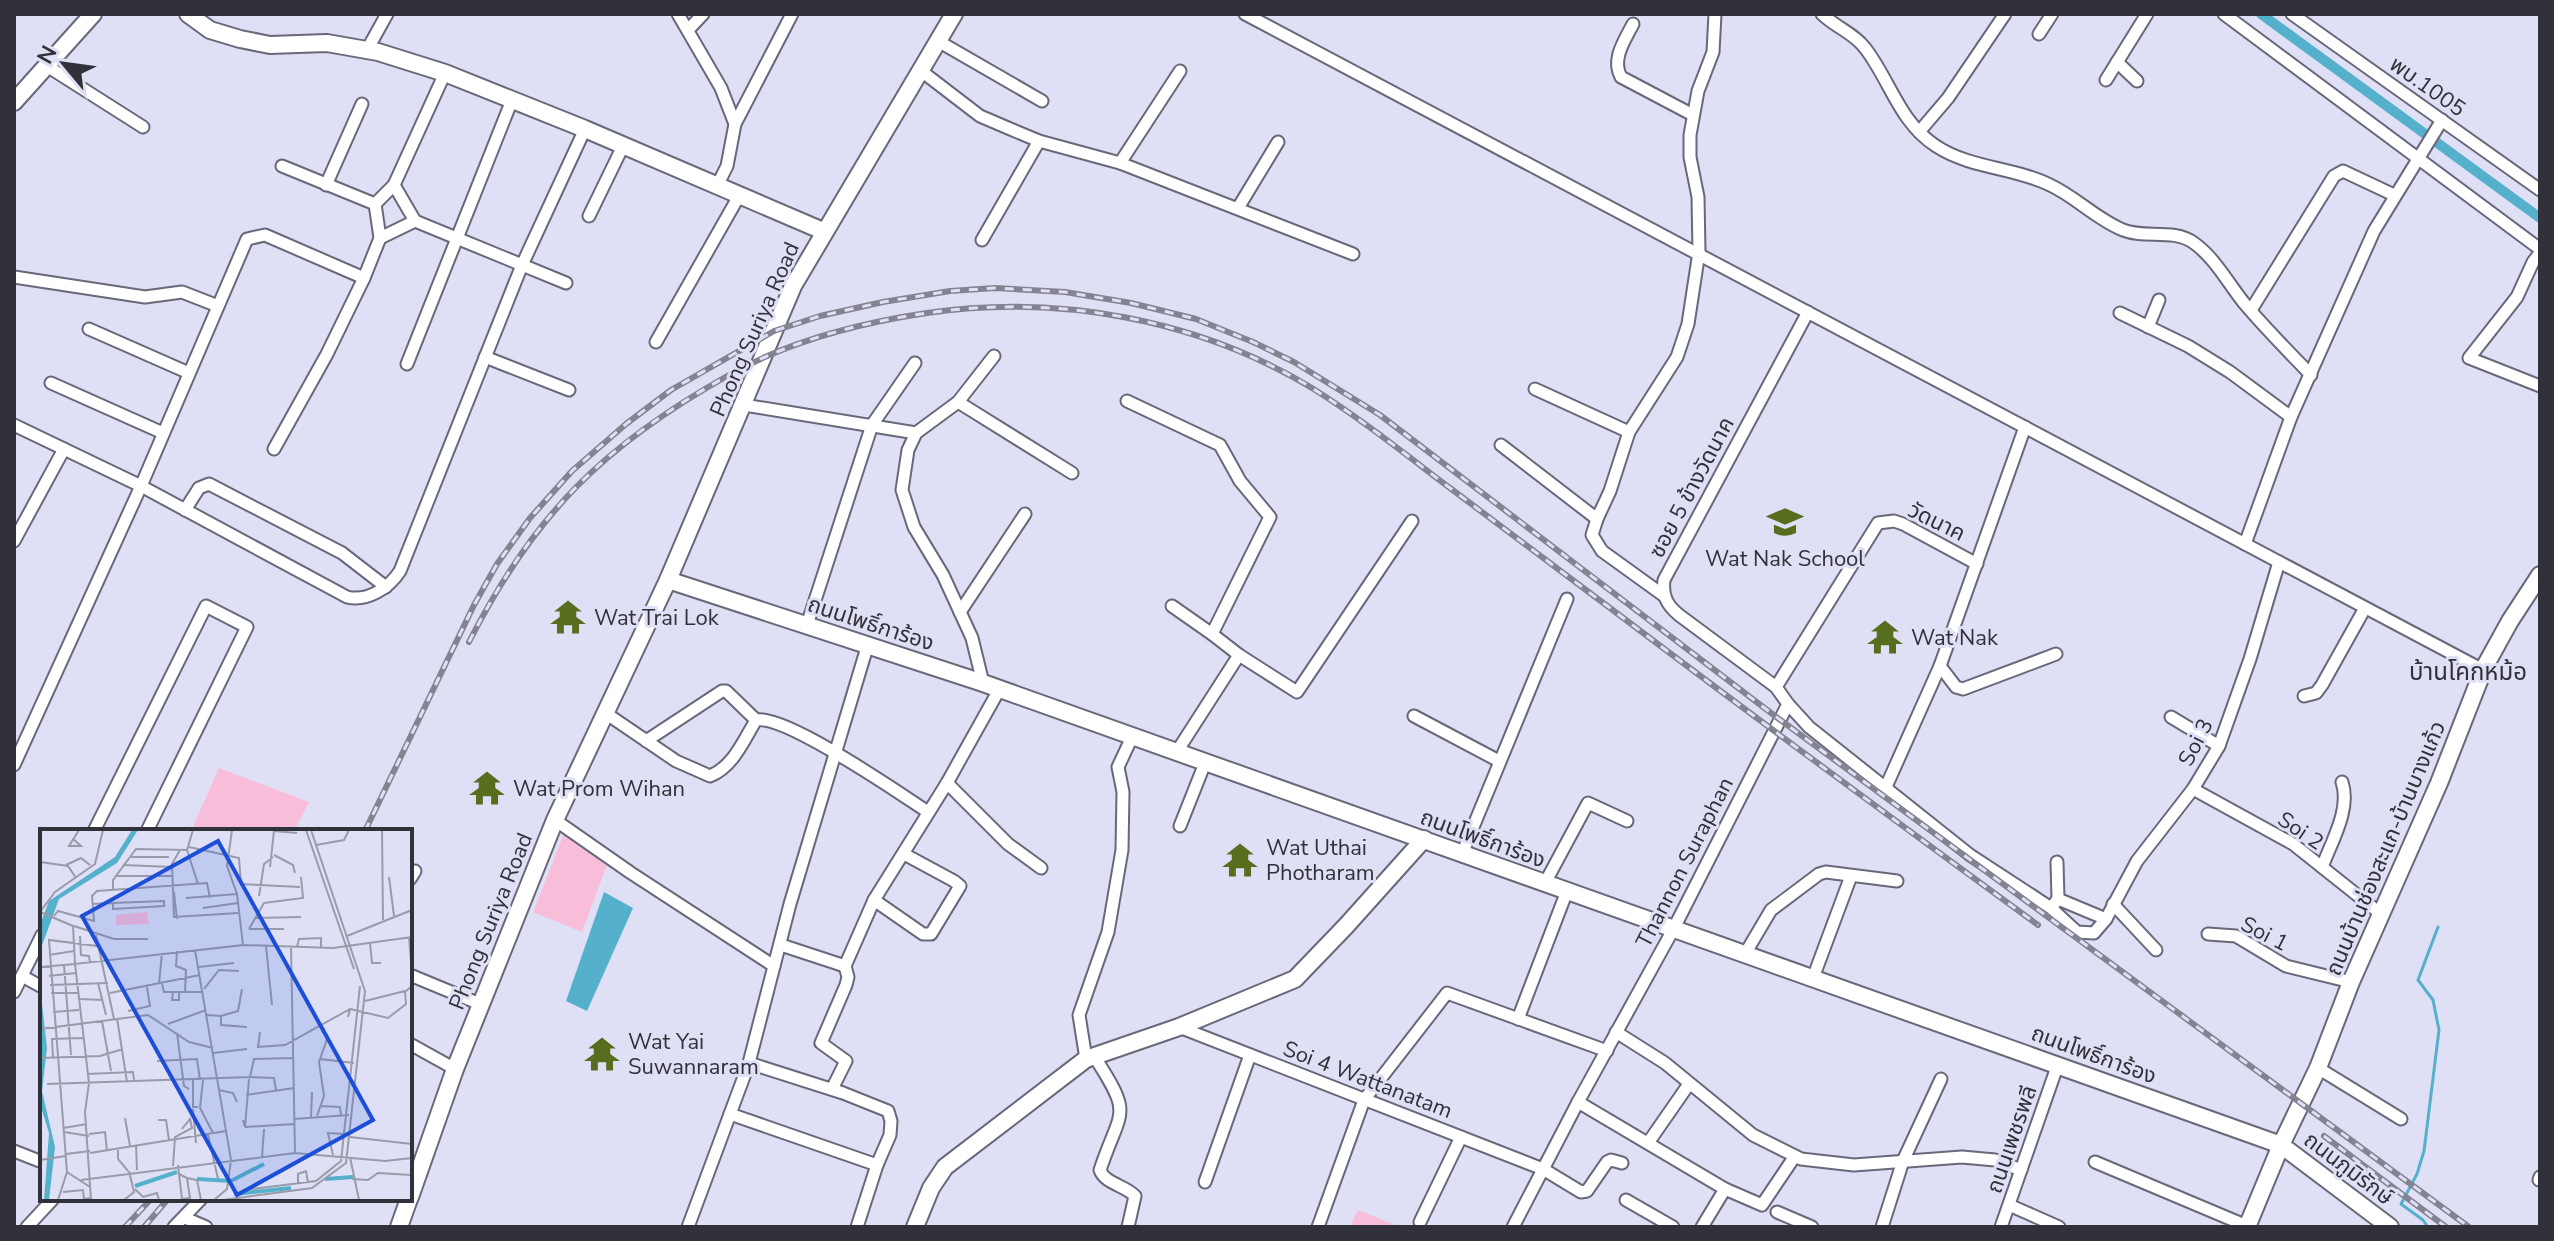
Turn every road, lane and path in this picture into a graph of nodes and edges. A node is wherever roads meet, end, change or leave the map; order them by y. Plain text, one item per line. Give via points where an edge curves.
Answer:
1 (93, 14) edge
2 (188, 14) edge
3 (387, 14) edge
4 (678, 14) edge
5 (703, 14) edge
6 (792, 14) edge
7 (954, 14) edge
8 (1245, 14) edge
9 (1715, 14) edge
10 (1822, 14) edge
11 (2005, 14) edge
12 (2052, 14) edge
13 (2147, 14) edge
14 (2224, 14) edge
15 (2292, 14) edge
16 (1633, 24) dead end
17 (688, 30) junction
18 (2039, 34) dead end
19 (938, 41) junction
20 (367, 50) junction
21 (2117, 62) junction
22 (47, 66) junction
23 (920, 70) junction
24 (1180, 71) dead end
25 (445, 73) junction
26 (2106, 80) dead end
27 (2137, 81) dead end
28 (512, 100) junction
29 (1042, 101) dead end
30 (14, 102) edge
31 (362, 104) dead end
32 (1693, 115) junction
33 (2442, 120) junction
34 (735, 124) junction
35 (143, 127) dead end
36 (585, 129) junction
37 (1919, 132) junction
38 (1039, 141) junction
39 (1278, 142) dead end
40 (623, 146) junction
41 (2421, 153) junction
42 (1120, 163) junction
43 (282, 166) dead end
44 (326, 185) junction
45 (394, 185) junction
46 (717, 186) junction
47 (2540, 190) edge
48 (2394, 195) junction
49 (739, 196) junction
50 (375, 204) junction
51 (1238, 208) junction
52 (589, 216) dead end
53 (415, 221) junction
54 (823, 231) junction
55 (380, 238) junction
56 (458, 239) junction
57 (982, 240) dead end
58 (2540, 251) edge
59 (1353, 254) dead end
60 (1698, 254) junction
61 (522, 265) junction
62 (14, 277) edge
63 (364, 278) junction
64 (566, 283) dead end
65 (2159, 300) dead end
66 (218, 306) junction
67 (2251, 310) junction
68 (1808, 312) junction
69 (2120, 313) dead end
70 (2148, 327) junction
71 (89, 329) dead end
72 (656, 342) dead end
73 (994, 356) dead end
74 (485, 357) junction
75 (915, 363) dead end
76 (407, 364) dead end
77 (189, 373) junction
78 (2311, 375) junction
79 (51, 383) dead end
80 (2540, 386) edge
81 (1535, 389) dead end
82 (569, 390) dead end
83 (1127, 401) dead end
84 (958, 402) junction
85 (744, 405) junction
86 (2291, 417) junction
87 (14, 425) edge
88 (872, 425) junction
89 (2025, 427) junction
90 (1629, 432) junction
91 (163, 433) junction
92 (916, 433) junction
93 (1501, 445) dead end
94 (64, 449) junction
95 (274, 449) dead end
96 (1072, 473) dead end
97 (141, 486) junction
98 (185, 510) junction
99 (1025, 514) dead end
100 (1597, 519) junction
101 (1412, 521) dead end
102 (14, 541) edge
103 (2245, 544) junction
104 (2279, 562) junction
105 (1977, 564) junction
106 (2540, 575) edge
107 (668, 580) junction
108 (386, 587) junction
109 (1663, 595) junction
110 (1567, 599) dead end
111 (1172, 606) dead end
112 (2365, 608) junction
113 (960, 612) junction
114 (807, 625) junction
115 (1212, 634) junction
116 (868, 644) junction
117 (2056, 654) dead end
118 (1239, 655) junction
119 (1940, 666) junction
120 (2483, 670) junction
121 (983, 683) junction
122 (1776, 687) junction
123 (999, 690) junction
124 (2304, 696) dead end
125 (1788, 704) junction
126 (604, 712) junction
127 (1414, 716) dead end
128 (2171, 717) dead end
129 (756, 720) junction
130 (1132, 737) junction
131 (646, 741) junction
132 (2219, 746) junction
133 (1176, 753) junction
134 (835, 754) junction
135 (1499, 761) junction
136 (1205, 763) junction
137 (14, 765) edge
138 (2342, 782) dead end
139 (947, 783) junction
140 (1885, 789) junction
141 (2193, 789) junction
142 (928, 812) junction
143 (555, 820) junction
144 (1627, 821) dead end
145 (1180, 826) dead end
146 (95, 829) edge
147 (148, 829) edge
148 (1424, 839) junction
149 (904, 854) junction
150 (1462, 854) junction
151 (2057, 862) dead end
152 (2322, 867) junction
153 (1041, 868) dead end
154 (1851, 876) junction
155 (1897, 881) dead end
156 (1545, 883) junction
157 (1567, 891) junction
158 (874, 900) junction
159 (2054, 904) junction
160 (2113, 904) junction
161 (2381, 914) junction
162 (2106, 919) junction
163 (1674, 928) junction
164 (2208, 934) dead end
165 (40, 939) edge
166 (781, 945) junction
167 (2156, 950) dead end
168 (1745, 954) junction
169 (774, 966) junction
170 (845, 966) junction
171 (22, 976) junction
172 (412, 976) edge
173 (1813, 978) junction
174 (2351, 982) junction
175 (40, 986) edge
176 (14, 992) edge
177 (480, 1004) junction
178 (1518, 1019) junction
179 (1179, 1027) junction
180 (1616, 1032) junction
181 (412, 1045) edge
182 (1607, 1051) junction
183 (1250, 1055) junction
184 (1090, 1057) junction
185 (749, 1063) junction
186 (2058, 1064) junction
187 (2318, 1068) junction
188 (455, 1069) junction
189 (1941, 1079) dead end
190 (1689, 1084) junction
191 (832, 1089) junction
192 (1364, 1100) junction
193 (1578, 1102) junction
194 (730, 1114) junction
195 (2401, 1119) dead end
196 (1461, 1137) junction
197 (1648, 1143) junction
198 (2281, 1145) junction
199 (14, 1151) edge
200 (1795, 1156) junction
201 (40, 1161) edge
202 (1903, 1161) junction
203 (2095, 1162) dead end
204 (1622, 1163) dead end
205 (877, 1165) junction
206 (1543, 1169) junction
207 (2021, 1170) junction
208 (1205, 1182) dead end
209 (1725, 1189) junction
210 (412, 1192) edge
211 (1626, 1200) dead end
212 (51, 1201) edge
213 (199, 1201) edge
214 (409, 1201) edge
215 (2009, 1205) junction
216 (1777, 1212) dead end
217 (185, 1218) junction
218 (1420, 1222) dead end
219 (27, 1227) edge
220 (174, 1227) edge
221 (206, 1227) edge
222 (399, 1227) edge
223 (688, 1227) edge
224 (857, 1227) edge
225 (915, 1227) edge
226 (1128, 1227) edge
227 (1318, 1227) edge
228 (1513, 1227) edge
229 (1673, 1227) edge
230 (1702, 1227) edge
231 (1812, 1227) edge
232 (1882, 1227) edge
233 (2001, 1227) edge
234 (2059, 1227) edge
235 (2247, 1227) edge
236 (2390, 1227) edge

1 - 22 street
2 - 20 street via 210,30 270,45 327,43
3 - 20 street
4 - 17 street
5 - 17 street
6 - 34 street
7 - 19 street, Phong Suriya Road
8 - 60 street
9 - 32 street via 1713,52
10 - 37 street via 1858,39
11 - 37 street
12 - 18 street
13 - 21 street
14 - 41 street
15 - 33 street, พบ.1005
16 - 32 street via 1617,61 1621,77
17 - 34 street
19 - 23 street, Phong Suriya Road
19 - 29 street
20 - 25 street
21 - 26 street
21 - 27 street
22 - 30 street
22 - 35 street
23 - 38 street via 980,116
23 - 54 street, Phong Suriya Road
24 - 42 street
25 - 28 street
25 - 45 street
28 - 36 street
28 - 56 street
31 - 44 street
32 - 60 street via 1690,157 1698,197
33 - 41 street
33 - 47 street, พบ.1005
34 - 46 street via 727,166
36 - 40 street
36 - 61 street
37 - 67 street via 1936,146 1990,169 2051,185 2123,230 2182,236 2219,268
38 - 42 street
38 - 57 street
39 - 51 street
40 - 46 street
40 - 52 street
41 - 48 street
41 - 58 street
42 - 51 street
43 - 44 street
44 - 50 street
45 - 50 street
45 - 53 street
46 - 49 street
48 - 67 street via 2343,171 2334,176
48 - 78 street
49 - 54 street
49 - 72 street
50 - 55 street
51 - 59 street
53 - 55 street
53 - 56 street
54 - 85 street, Phong Suriya Road via 793,286
55 - 63 street
56 - 61 street
56 - 76 street
58 - 80 street via 2517,297 2469,358
60 - 68 street
60 - 90 street via 1688,324 1677,357
61 - 64 street
61 - 74 street
62 - 66 street via 145,297 182,292
63 - 66 street via 265,235 247,239
63 - 95 street
65 - 70 street
66 - 77 street
67 - 78 street
68 - 89 street
68 - 109 street, ซอย 5 ข้างวัดนาค via 1664,580
69 - 70 street
70 - 86 street via 2230,372
71 - 77 street
73 - 84 street
74 - 82 street
74 - 108 street via 400,571
75 - 88 street
77 - 91 street
78 - 86 street
79 - 91 street
81 - 90 street
83 - 115 street via 1220,445 1240,481 1270,517
84 - 92 street
84 - 96 street
85 - 88 street
85 - 107 street, Phong Suriya Road
86 - 103 street
87 - 94 street
88 - 92 street
88 - 114 street
89 - 103 street
89 - 105 street
90 - 100 street
91 - 97 street
92 - 113 street via 902,490 914,527
93 - 100 street
94 - 97 street
94 - 102 street
97 - 98 street
97 - 137 street
98 - 108 street via 347,597 360,598
98 - 108 street via 199,488 209,484 342,553
99 - 113 street
100 - 109 street via 1592,535 1602,551
101 - 118 street via 1297,692
103 - 104 street
104 - 112 street
104 - 132 street, Soi 3
105 - 119 street
105 - 122 street, วัดนาค via 1903,524 1878,523
106 - 120 street, ถนนบ้านช่องสะแก-บ้านบางแก้ว
107 - 114 street, ถนนโพธิ์การ้อง
107 - 126 street, Phong Suriya Road
109 - 122 street via 1670,608
110 - 135 street
111 - 115 street
112 - 120 street
112 - 124 street via 2322,685
113 - 121 street
114 - 116 street, ถนนโพธิ์การ้อง
115 - 118 street
116 - 121 street, ถนนโพธิ์การ้อง
116 - 134 street
117 - 119 street via 1963,689
118 - 133 street
119 - 140 street
120 - 161 street, ถนนบ้านช่องสะแก-บ้านบางแก้ว
121 - 123 street, ถนนโพธิ์การ้อง
122 - 125 street
123 - 130 street, ถนนโพธิ์การ้อง
123 - 139 street
125 - 140 street
125 - 163 street, Thannon Suraphan
126 - 131 street
126 - 143 street, Phong Suriya Road
127 - 135 street
128 - 132 street
129 - 131 street via 722,691
129 - 131 street via 733,757 710,776
129 - 134 street via 786,726
130 - 133 street, ถนนโพธิ์การ้อง
130 - 184 street via 1118,767 1122,850 1108,932 1079,1015
132 - 141 street, Soi 3
133 - 136 street, ถนนโพธิ์การ้อง
134 - 142 street
134 - 166 street
135 - 150 street
136 - 145 street
136 - 148 street, ถนนโพธิ์การ้อง
138 - 152 street via 2345,805
139 - 142 street
139 - 153 street via 1008,844
140 - 159 street via 1970,855
141 - 152 street, Soi 2 via 2293,844
141 - 160 street, Soi 3 via 2145,849
142 - 149 street
143 - 169 street
143 - 177 street, Phong Suriya Road
144 - 156 street via 1588,803
146 - 147 street via 206,606 247,627
148 - 150 street, ถนนโพธิ์การ้อง
148 - 179 street via 1295,979
149 - 158 street
149 - 158 street via 960,886 931,934 923,934
150 - 156 street, ถนนโพธิ์การ้อง
151 - 159 street
152 - 161 street, Soi 2
154 - 155 street
154 - 168 street via 1826,872 1811,879 1771,910
154 - 173 street
156 - 157 street, ถนนโพธิ์การ้อง
157 - 163 street, ถนนโพธิ์การ้อง
157 - 178 street
158 - 170 street
159 - 162 street
159 - 162 street via 2083,934 2094,933
160 - 162 street, Soi 3
160 - 167 street
161 - 174 street, ถนนบ้านช่องสะแก-บ้านบางแก้ว
163 - 168 street, ถนนโพธิ์การ้อง
163 - 180 street, Thannon Suraphan
164 - 174 street, Soi 1 via 2236,936 2286,966
165 - 171 street
166 - 169 street
166 - 170 street
168 - 173 street, ถนนโพธิ์การ้อง
169 - 185 street
170 - 191 street via 846,985 821,1043 846,1061
171 - 175 street
171 - 176 street
172 - 177 street
173 - 186 street, ถนนโพธิ์การ้อง
174 - 187 street, ถนนบ้านช่องสะแก-บ้านบางแก้ว
177 - 188 street, Phong Suriya Road
178 - 182 street
178 - 192 street via 1447,993
179 - 183 street, Soi 4 Wattanatam
179 - 184 street
180 - 182 street, Thannon Suraphan
180 - 190 street
181 - 188 street
182 - 193 street, Thannon Suraphan
183 - 192 street, Soi 4 Wattanatam
183 - 208 street
184 - 225 street via 945,1167
184 - 226 street via 1122,1106 1100,1170 1104,1178 1135,1196
185 - 191 street
185 - 194 street
186 - 198 street, ถนนโพธิ์การ้อง
186 - 207 street, ถนนเพชรพลี
187 - 195 street
187 - 198 street, ถนนบ้านช่องสะแก-บ้านบางแก้ว
188 - 210 street, Phong Suriya Road
189 - 202 street
190 - 197 street
190 - 200 street via 1753,1135
191 - 205 street via 877,1105 890,1116 890,1135
192 - 196 street, Soi 4 Wattanatam
192 - 227 street
193 - 197 street
193 - 206 street, Thannon Suraphan
194 - 205 street
194 - 223 street
196 - 206 street, Soi 4 Wattanatam
196 - 218 street
197 - 209 street
198 - 235 street, ถนนบ้านช่องสะแก-บ้านบางแก้ว
198 - 236 street, ถนนภูมิรักษ์
199 - 201 street
200 - 202 street via 1854,1165
200 - 209 street via 1762,1205
202 - 207 street via 1962,1157 1995,1160
202 - 232 street
203 - 235 street
204 - 206 street, Soi 4 Wattanatam via 1607,1162 1584,1192
205 - 224 street
206 - 228 street, Thannon Suraphan
207 - 215 street, ถนนเพชรพลี
209 - 230 street
211 - 229 street
212 - 219 street
213 - 217 street
214 - 222 street, Phong Suriya Road
215 - 233 street, ถนนเพชรพลี
215 - 234 street
216 - 231 street
217 - 220 street
217 - 221 street

